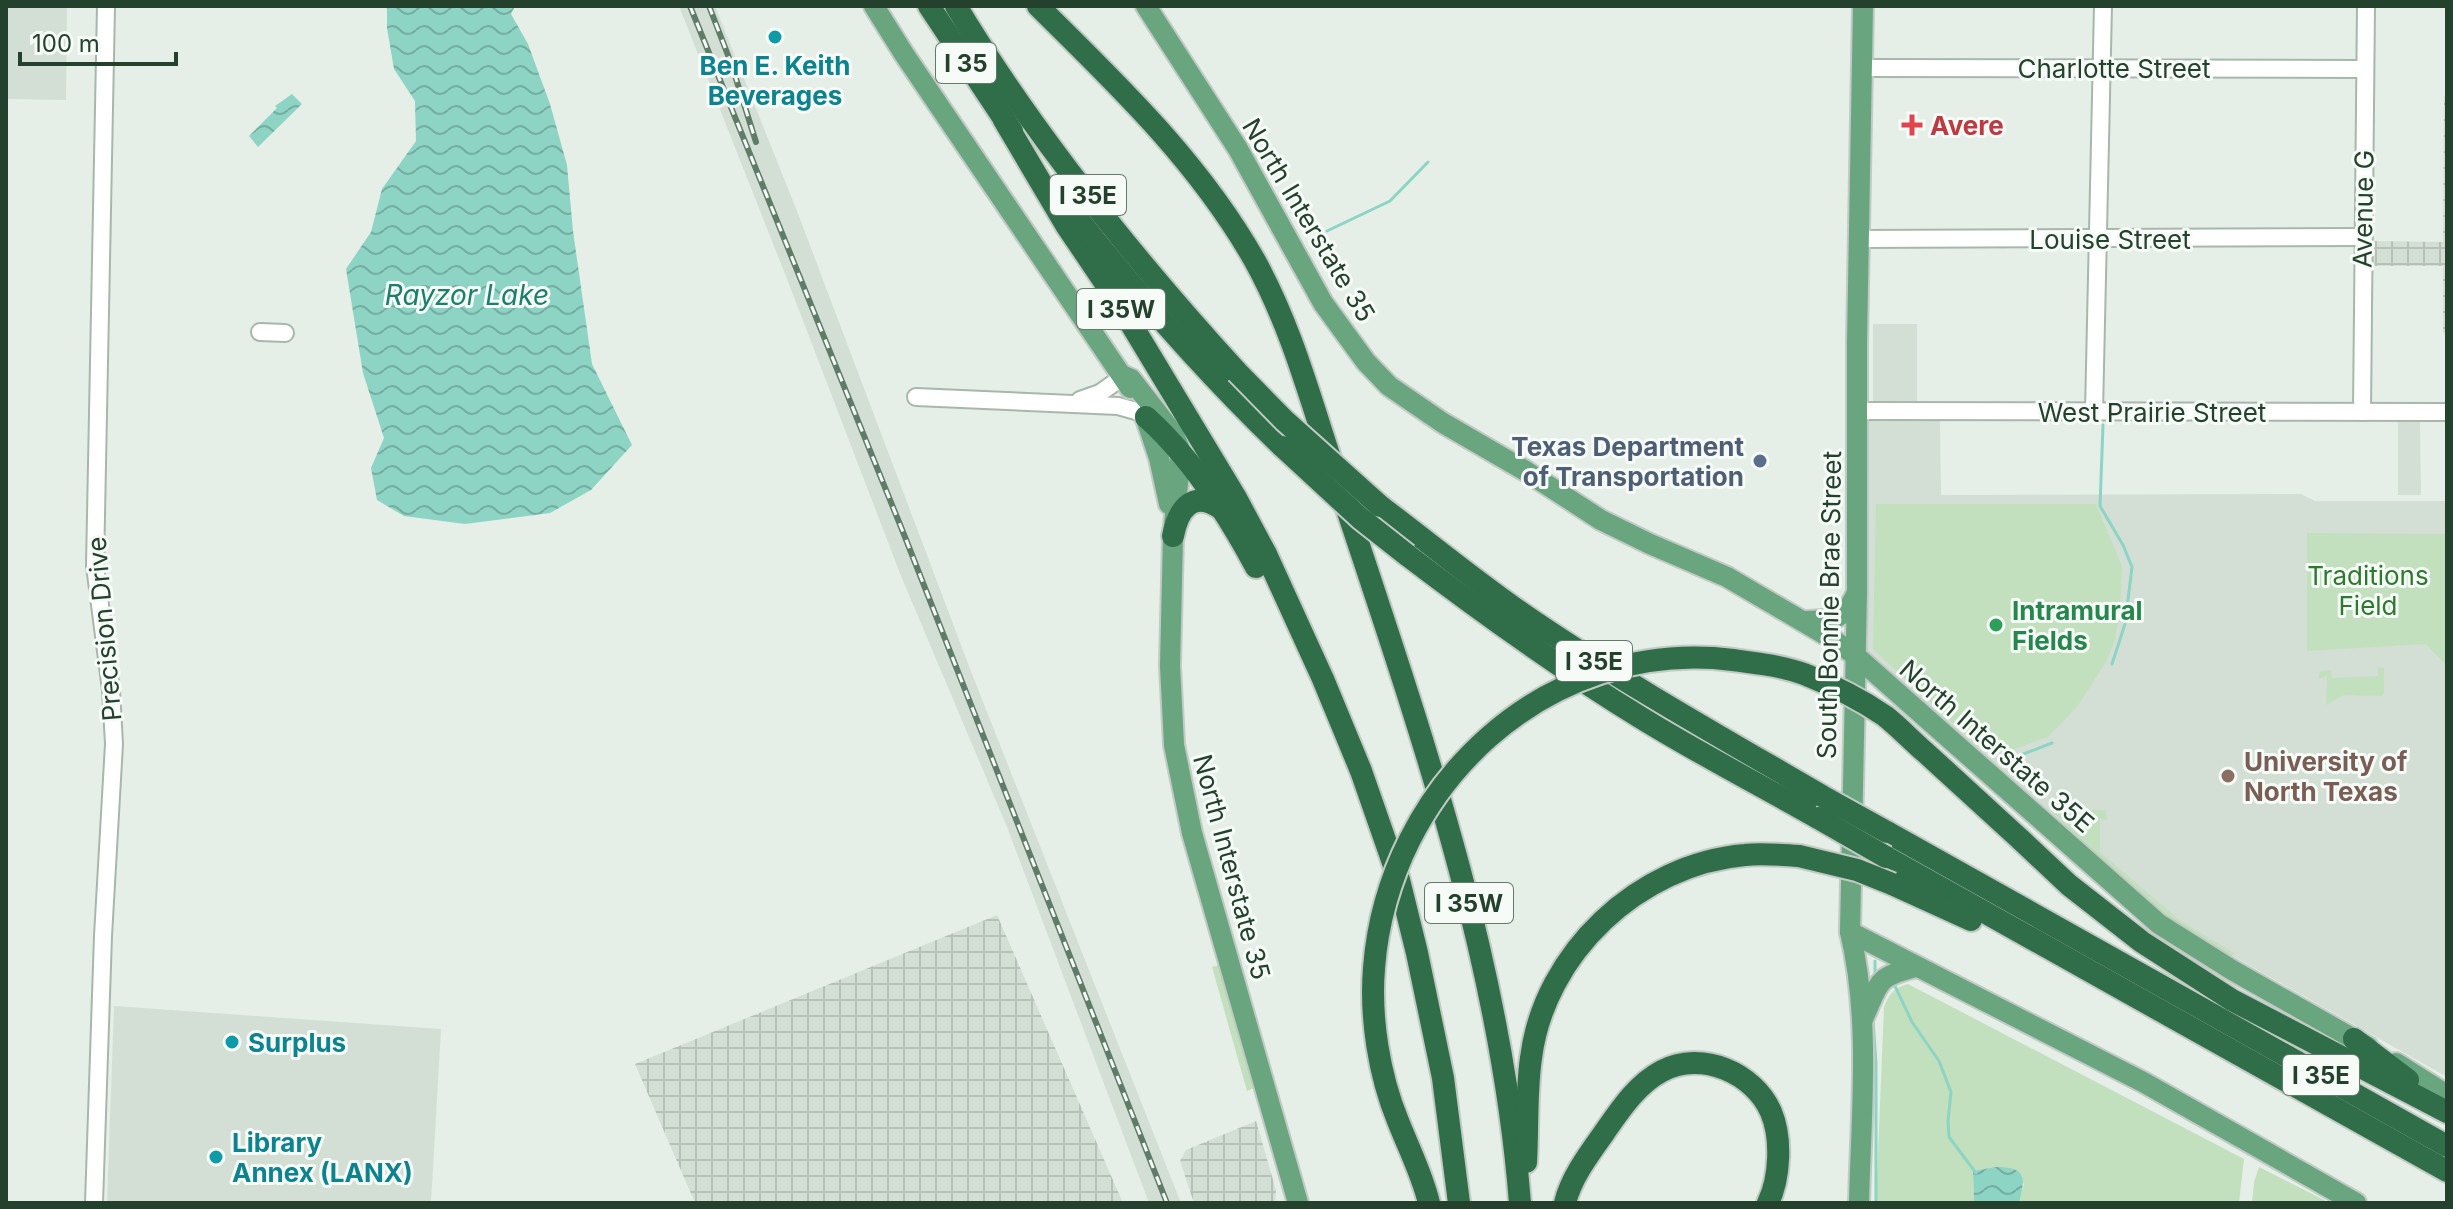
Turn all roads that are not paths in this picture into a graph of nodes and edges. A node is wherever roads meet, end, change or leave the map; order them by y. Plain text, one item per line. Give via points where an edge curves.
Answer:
1 (106, 6) edge
2 (874, 6) edge
3 (929, 6) edge
4 (956, 6) edge
5 (1038, 6) edge
6 (1146, 6) edge
7 (1863, 6) edge
8 (2103, 6) edge
9 (2366, 6) edge
10 (1862, 68) junction
11 (2101, 69) junction
12 (2365, 69) junction
13 (1004, 120) junction
14 (2363, 237) junction
15 (1858, 239) junction
16 (2098, 239) junction
17 (260, 332) dead end
18 (285, 333) dead end
19 (1124, 376) junction
20 (916, 397) dead end
21 (1067, 402) junction
22 (1857, 411) junction
23 (2094, 412) junction
24 (2362, 412) junction
25 (2447, 412) edge
26 (1146, 417) junction
27 (1181, 452) junction
28 (1500, 456) joint
29 (1220, 508) junction
30 (1173, 536) junction
31 (1857, 592) junction
32 (1801, 621) junction
33 (1856, 656) junction
34 (1361, 771) junction
35 (1820, 807) junction
36 (1850, 932) junction
37 (2125, 960) dead end
38 (1916, 967) junction
39 (2151, 993) junction
40 (1861, 1022) junction
41 (2354, 1039) junction
42 (2447, 1095) edge
43 (2447, 1111) edge
44 (2447, 1146) edge
45 (2447, 1171) edge
46 (94, 1203) edge
47 (1298, 1203) edge
48 (1429, 1203) edge
49 (1459, 1203) edge
50 (1522, 1203) edge
51 (1565, 1203) edge
52 (1768, 1203) edge
53 (1859, 1203) edge
54 (2356, 1203) edge

1 - 46 street, Precision Drive via 95,566 114,744
2 - 19 main road, North Interstate 35
3 - 13 highway, I 35
4 - 35 highway, I 35E, bridge via 1078,183 1163,287 1284,420 1380,506 1473,578
5 - 50 highway, I 35W via 1152,120 1206,186 1255,262 1287,330 1459,862 1499,1044
6 - 28 main road, North Interstate 35 via 1238,149 1323,303 1366,362 1414,405
7 - 10 main road, South Bonnie Brae Street
8 - 11 street
9 - 12 street, Avenue G
10 - 11 street, Charlotte Street
10 - 15 main road, South Bonnie Brae Street
11 - 12 street, Charlotte Street
11 - 16 street
12 - 14 street, Avenue G
13 - 34 highway, I 35W via 1236,498 1293,612
13 - 35 highway, I 35E, bridge via 1076,217 1212,377 1360,518 1592,687 1705,755
14 - 16 street, Louise Street
14 - 24 street, Avenue G
15 - 16 street, Louise Street
15 - 22 main road, South Bonnie Brae Street
16 - 23 street
17 - 18 street
19 - 21 street via 1093,396
19 - 26 main road, North Interstate 35
19 - 27 main road, North Interstate 35 via 1169,428
20 - 21 street
21 - 26 street via 1128,408
22 - 23 street, West Prairie Street
22 - 31 main road, South Bonnie Brae Street
23 - 24 street, West Prairie Street
24 - 25 street, West Prairie Street
26 - 27 highway
26 - 30 main road, North Interstate 35
27 - 29 highway
27 - 30 main road, North Interstate 35
28 - 32 main road, North Interstate 35E via 1616,528 1727,577
29 - 30 highway via 1202,501 1189,504 1178,516
29 - 34 highway
30 - 47 main road, North Interstate 35 via 1169,658 1178,772
31 - 32 main road via 1837,619
31 - 33 main road, South Bonnie Brae Street
32 - 33 main road, North Interstate 35E
33 - 36 main road, South Bonnie Brae Street
33 - 41 main road, North Interstate 35E via 2159,924
34 - 49 highway, I 35W via 1399,880 1417,953 1443,1078
35 - 39 highway, I 35E, bridge via 1886,857
35 - 39 highway, I 35E, bridge via 1887,832
36 - 38 main road
36 - 40 main road, South Bonnie Brae Street
37 - 39 highway
38 - 40 main road via 1881,980
38 - 54 main road via 2143,1082
39 - 44 highway, I 35E
39 - 45 highway, I 35E
39 - 50 highway, bridge via 1857,870 1799,856 1744,855 1678,871 1600,923 1570,957 1550,994 1530,1058
40 - 53 main road, South Bonnie Brae Street
41 - 42 main road, North Interstate 35E
41 - 43 highway
43 - 48 highway, bridge via 2232,1000 2142,942 2069,885 1886,717 1800,673 1689,656 1590,676 1510,719 1461,763 1425,811 1397,865 1378,930 1377,1041 1388,1092
51 - 52 highway via 1593,1149 1635,1092 1665,1069 1692,1063 1719,1065 1765,1101 1777,1146 1776,1179

